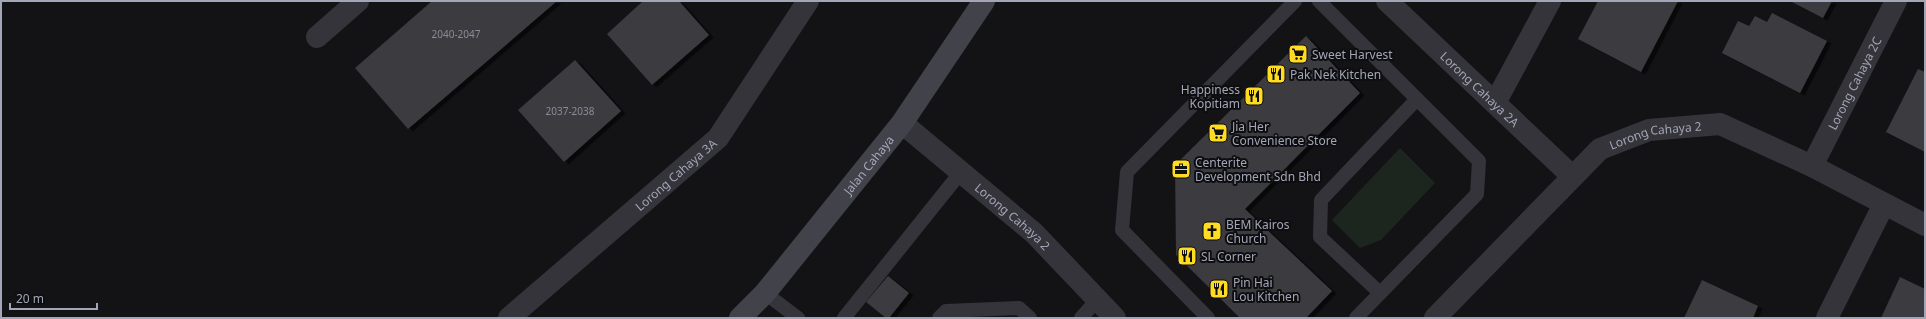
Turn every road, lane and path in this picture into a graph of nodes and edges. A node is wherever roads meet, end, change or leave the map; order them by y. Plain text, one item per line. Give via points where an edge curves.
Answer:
1 (358, 1) edge
2 (984, 1) edge
3 (1295, 1) edge
4 (1318, 1) edge
5 (1388, 1) edge
6 (1550, 1) edge
7 (1896, 1) edge
8 (804, 2) edge
9 (317, 37) dead end
10 (1417, 99) junction
11 (1495, 103) junction
12 (902, 123) junction
13 (1812, 166) junction
14 (961, 172) junction
15 (1572, 176) junction
16 (1884, 204) junction
17 (1925, 225) edge
18 (765, 293) junction
19 (1380, 293) junction
20 (1097, 300) junction
21 (509, 318) edge
22 (740, 318) edge
23 (798, 318) edge
24 (844, 318) edge
25 (939, 318) edge
26 (1030, 318) edge
27 (1081, 318) edge
28 (1115, 318) edge
29 (1208, 318) edge
30 (1356, 318) edge
31 (1435, 318) edge
32 (1827, 318) edge

1 - 9 street
2 - 12 street, Jalan Cahaya
3 - 29 lane via 1127,172 1122,230
4 - 10 lane
5 - 11 street, Lorong Cahaya 2A
6 - 11 street
7 - 13 street, Lorong Cahaya 2C
8 - 21 street, Lorong Cahaya 3A via 718,138
10 - 19 lane via 1322,200 1320,236
10 - 19 lane via 1479,161 1477,194
11 - 15 street, Lorong Cahaya 2A
12 - 14 street, Lorong Cahaya 2
12 - 18 street, Jalan Cahaya
13 - 15 street, Lorong Cahaya 2 via 1720,124 1649,130 1600,149
13 - 16 street, Lorong Cahaya 2
14 - 20 street, Lorong Cahaya 2 via 1034,234
14 - 24 lane
15 - 31 street, Lorong Cahaya 2
16 - 17 street, Lorong Cahaya 2
16 - 32 street
18 - 22 street, Jalan Cahaya
18 - 23 lane
19 - 30 lane
20 - 27 lane
20 - 28 street, Lorong Cahaya 2
25 - 26 lane via 946,311 1019,308

